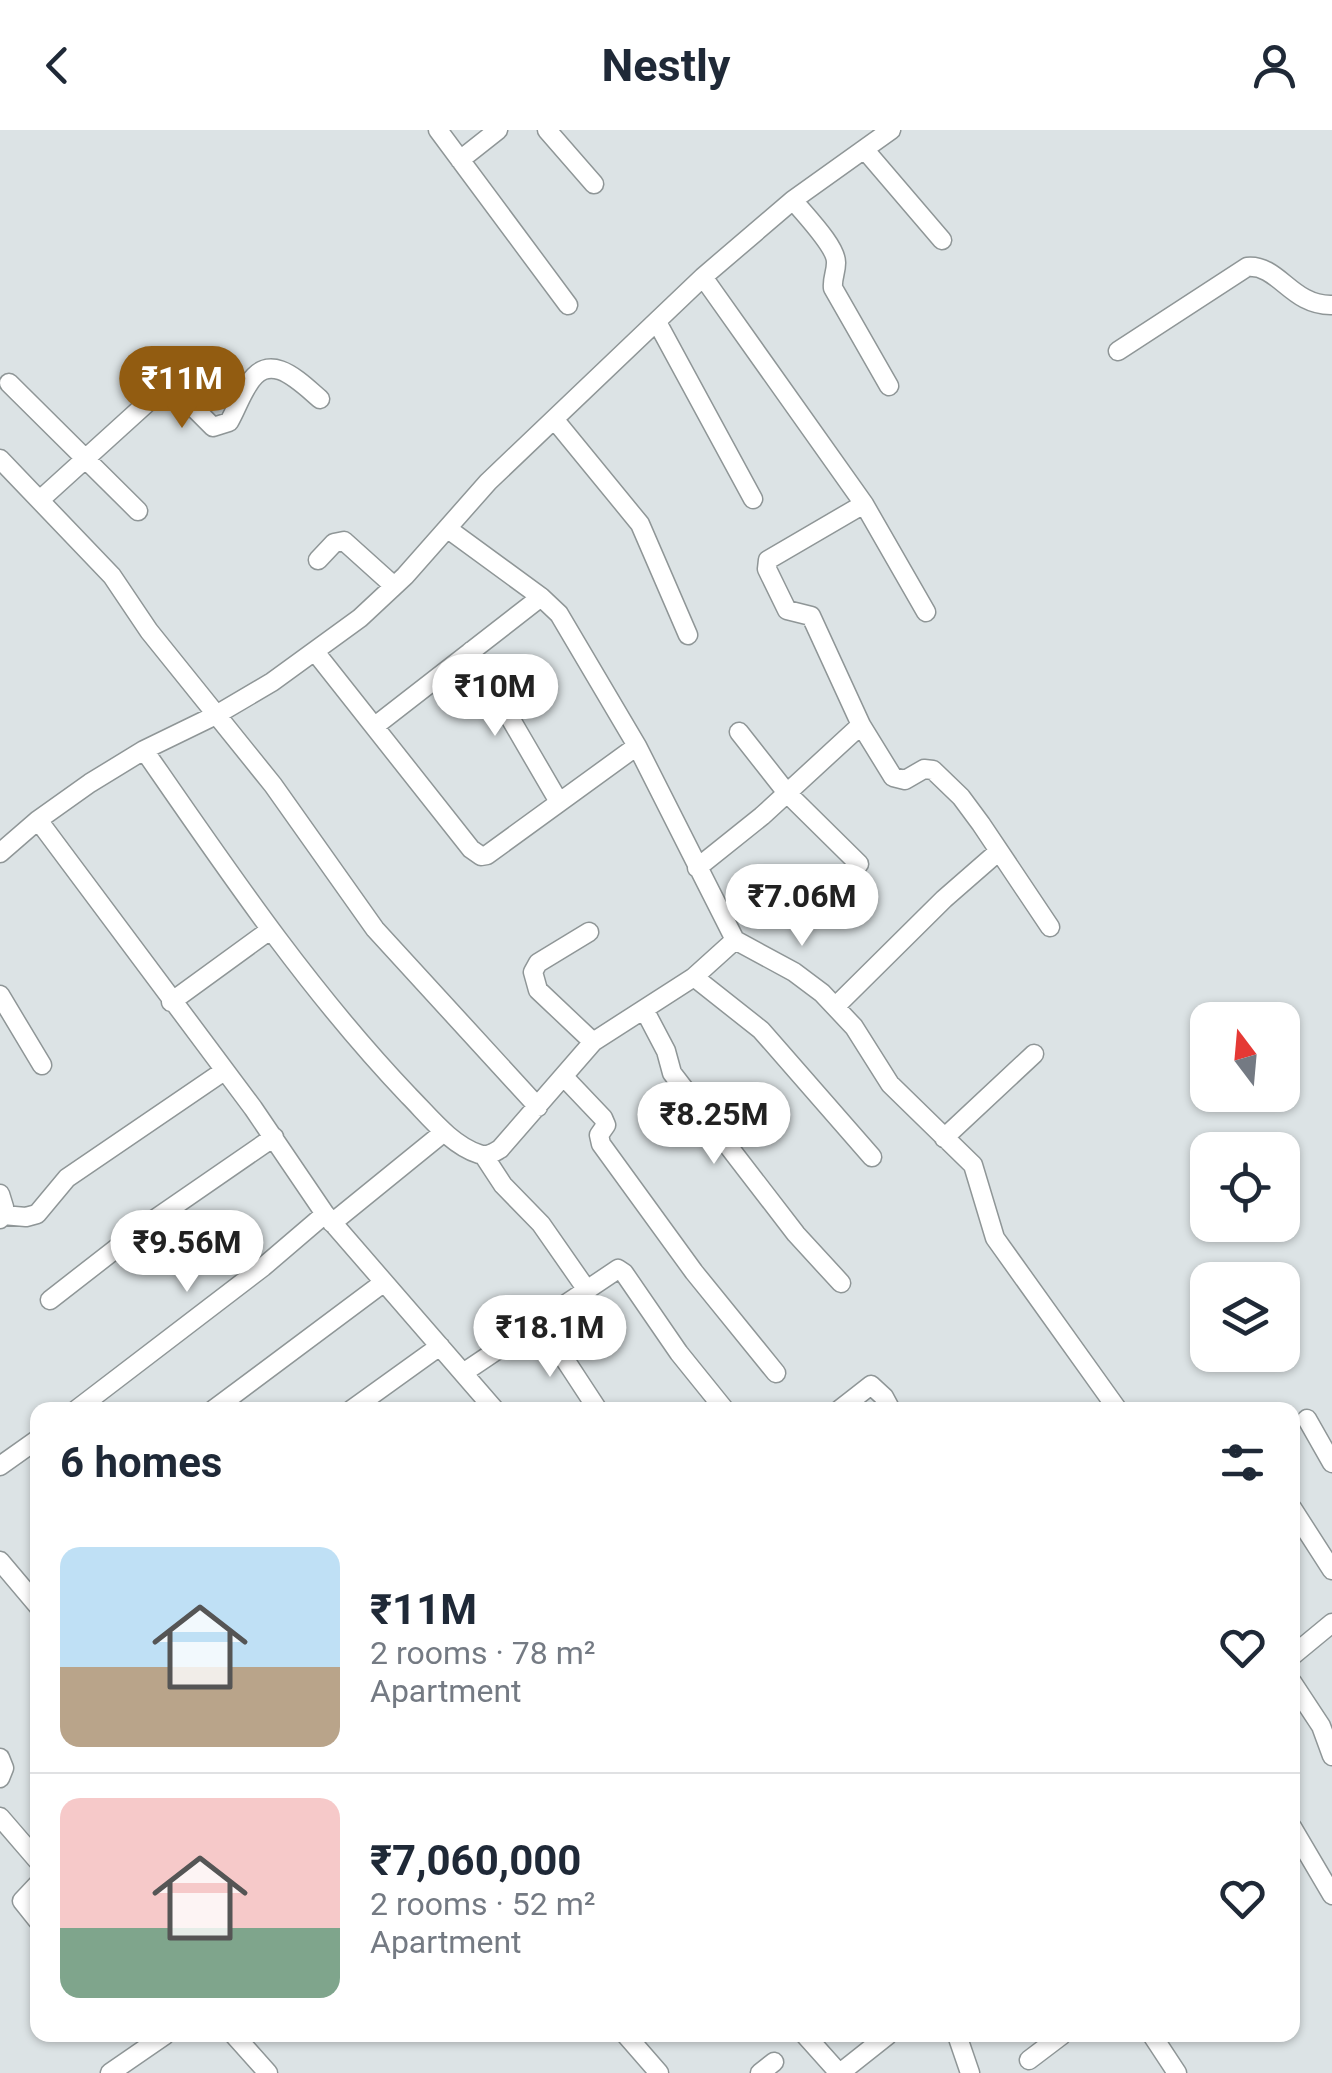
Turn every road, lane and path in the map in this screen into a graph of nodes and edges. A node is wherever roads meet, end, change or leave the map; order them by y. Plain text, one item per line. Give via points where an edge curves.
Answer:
1 (438, 130) edge
2 (498, 130) edge
3 (547, 130) edge
4 (891, 130) edge
5 (865, 150) junction
6 (460, 160) junction
7 (594, 184) dead end
8 (794, 200) junction
9 (942, 240) dead end
10 (704, 278) junction
11 (568, 305) dead end
12 (1332, 305) edge
13 (657, 322) junction
14 (1118, 351) dead end
15 (9, 383) dead end
16 (889, 386) dead end
17 (320, 399) dead end
18 (554, 418) junction
19 (0, 459) edge
20 (84, 460) junction
21 (41, 499) junction
22 (752, 499) dead end
23 (864, 504) junction
24 (138, 511) dead end
25 (448, 529) junction
26 (318, 560) dead end
27 (394, 586) junction
28 (541, 597) junction
29 (926, 612) dead end
30 (688, 635) dead end
31 (471, 651) junction
32 (316, 653) junction
33 (216, 715) junction
34 (862, 725) junction
35 (375, 726) junction
36 (739, 732) dead end
37 (638, 746) junction
38 (144, 750) junction
39 (787, 793) junction
40 (560, 802) junction
41 (38, 820) junction
42 (998, 852) junction
43 (0, 853) edge
44 (858, 864) dead end
45 (697, 868) junction
46 (1050, 928) dead end
47 (270, 930) junction
48 (588, 932) dead end
49 (735, 940) junction
50 (694, 977) junction
51 (0, 995) edge
52 (171, 1002) junction
53 (836, 1006) junction
54 (645, 1011) junction
55 (594, 1042) junction
56 (1034, 1054) dead end
57 (42, 1064) dead end
58 (224, 1072) junction
59 (564, 1077) junction
60 (538, 1108) junction
61 (444, 1132) junction
62 (274, 1137) junction
63 (944, 1138) junction
64 (484, 1156) junction
65 (872, 1157) dead end
66 (0, 1194) edge
67 (2, 1217) edge
68 (328, 1218) junction
69 (841, 1283) dead end
70 (383, 1284) junction
71 (587, 1290) junction
72 (50, 1300) dead end
73 (541, 1323) junction
74 (440, 1346) junction
75 (463, 1373) junction
76 (776, 1374) dead end
77 (86, 1402) edge
78 (225, 1402) edge
79 (362, 1402) edge
80 (489, 1402) edge
81 (593, 1402) edge
82 (719, 1402) edge
83 (849, 1402) edge
84 (887, 1402) edge
85 (1112, 1402) edge
86 (1308, 1419) dead end
87 (30, 1445) edge
88 (1332, 1463) edge
89 (0, 1466) edge
90 (1300, 1520) edge
91 (0, 1561) edge
92 (1332, 1570) edge
93 (30, 1597) edge
94 (1332, 1623) edge
95 (1300, 1649) edge
96 (1300, 1694) edge
97 (1332, 1756) edge
98 (0, 1758) edge
99 (0, 1778) edge
100 (0, 1817) edge
101 (30, 1851) edge
102 (1300, 1854) edge
103 (1332, 1894) edge
104 (143, 2042) edge
105 (240, 2042) edge
106 (632, 2042) edge
107 (811, 2042) edge
108 (879, 2042) edge
109 (959, 2042) edge
110 (1052, 2042) edge
111 (1157, 2042) edge
112 (131, 2058) junction
113 (1028, 2060) dead end
114 (110, 2073) edge
115 (143, 2073) edge
116 (268, 2073) edge
117 (659, 2073) edge
118 (840, 2073) edge
119 (970, 2073) edge
120 (1178, 2073) edge

1 - 6 street
2 - 6 street
3 - 7 street
4 - 5 street
5 - 8 street
5 - 9 street
6 - 11 street
8 - 10 street
8 - 16 street via 834,250 833,288
10 - 13 street
10 - 23 street
12 - 14 street via 1304,300 1269,272 1247,268
13 - 18 street
13 - 22 street
15 - 20 street
17 - 20 street via 287,371 268,370 250,381 230,422 213,427 168,388
18 - 25 street
18 - 30 street via 640,524
19 - 21 street
20 - 21 street
20 - 24 street
21 - 33 street via 87,546
23 - 29 street
23 - 34 street via 766,564 787,610 811,616
25 - 27 street
25 - 28 street
26 - 27 street via 344,541
27 - 32 street
28 - 31 street
28 - 37 street via 559,614
31 - 35 street
31 - 40 street
32 - 33 street
32 - 35 street
33 - 38 street
33 - 60 street via 375,929
34 - 39 street
34 - 42 street via 893,777 905,780 933,770 961,797
35 - 40 street via 476,854 487,855
36 - 39 street
37 - 40 street
37 - 45 street
38 - 41 street
38 - 47 street
39 - 44 street
39 - 45 street
41 - 43 street
41 - 52 street
42 - 46 street
42 - 53 street
45 - 49 street
47 - 52 street
47 - 61 street via 337,1016
48 - 55 street via 533,972 538,990
49 - 50 street
49 - 53 street via 794,972
50 - 54 street
50 - 65 street via 761,1030
51 - 57 street
52 - 58 street
53 - 63 street via 890,1084
54 - 55 street
54 - 69 street via 672,1073
55 - 59 street
56 - 63 street
58 - 62 street
58 - 67 street via 67,1178 37,1214
59 - 60 street
59 - 76 street via 603,1118 601,1144
60 - 64 street via 500,1149
61 - 64 street
61 - 68 street
62 - 68 street
62 - 72 street
63 - 85 street via 974,1164 1006,1255
64 - 71 street
66 - 67 street
68 - 70 street
68 - 77 street
70 - 74 street
70 - 78 street
71 - 73 street
71 - 82 street via 611,1272 624,1273
73 - 75 street
73 - 81 street
74 - 75 street
74 - 79 street
75 - 80 street
83 - 84 street via 871,1385
86 - 88 street
87 - 89 street
90 - 92 street
91 - 93 street
94 - 95 street
96 - 97 street
98 - 99 street
100 - 101 street
102 - 103 street
104 - 112 street
105 - 116 street
106 - 117 street
107 - 118 street
108 - 118 street
109 - 119 street
110 - 113 street
111 - 120 street
112 - 114 street
112 - 115 street

